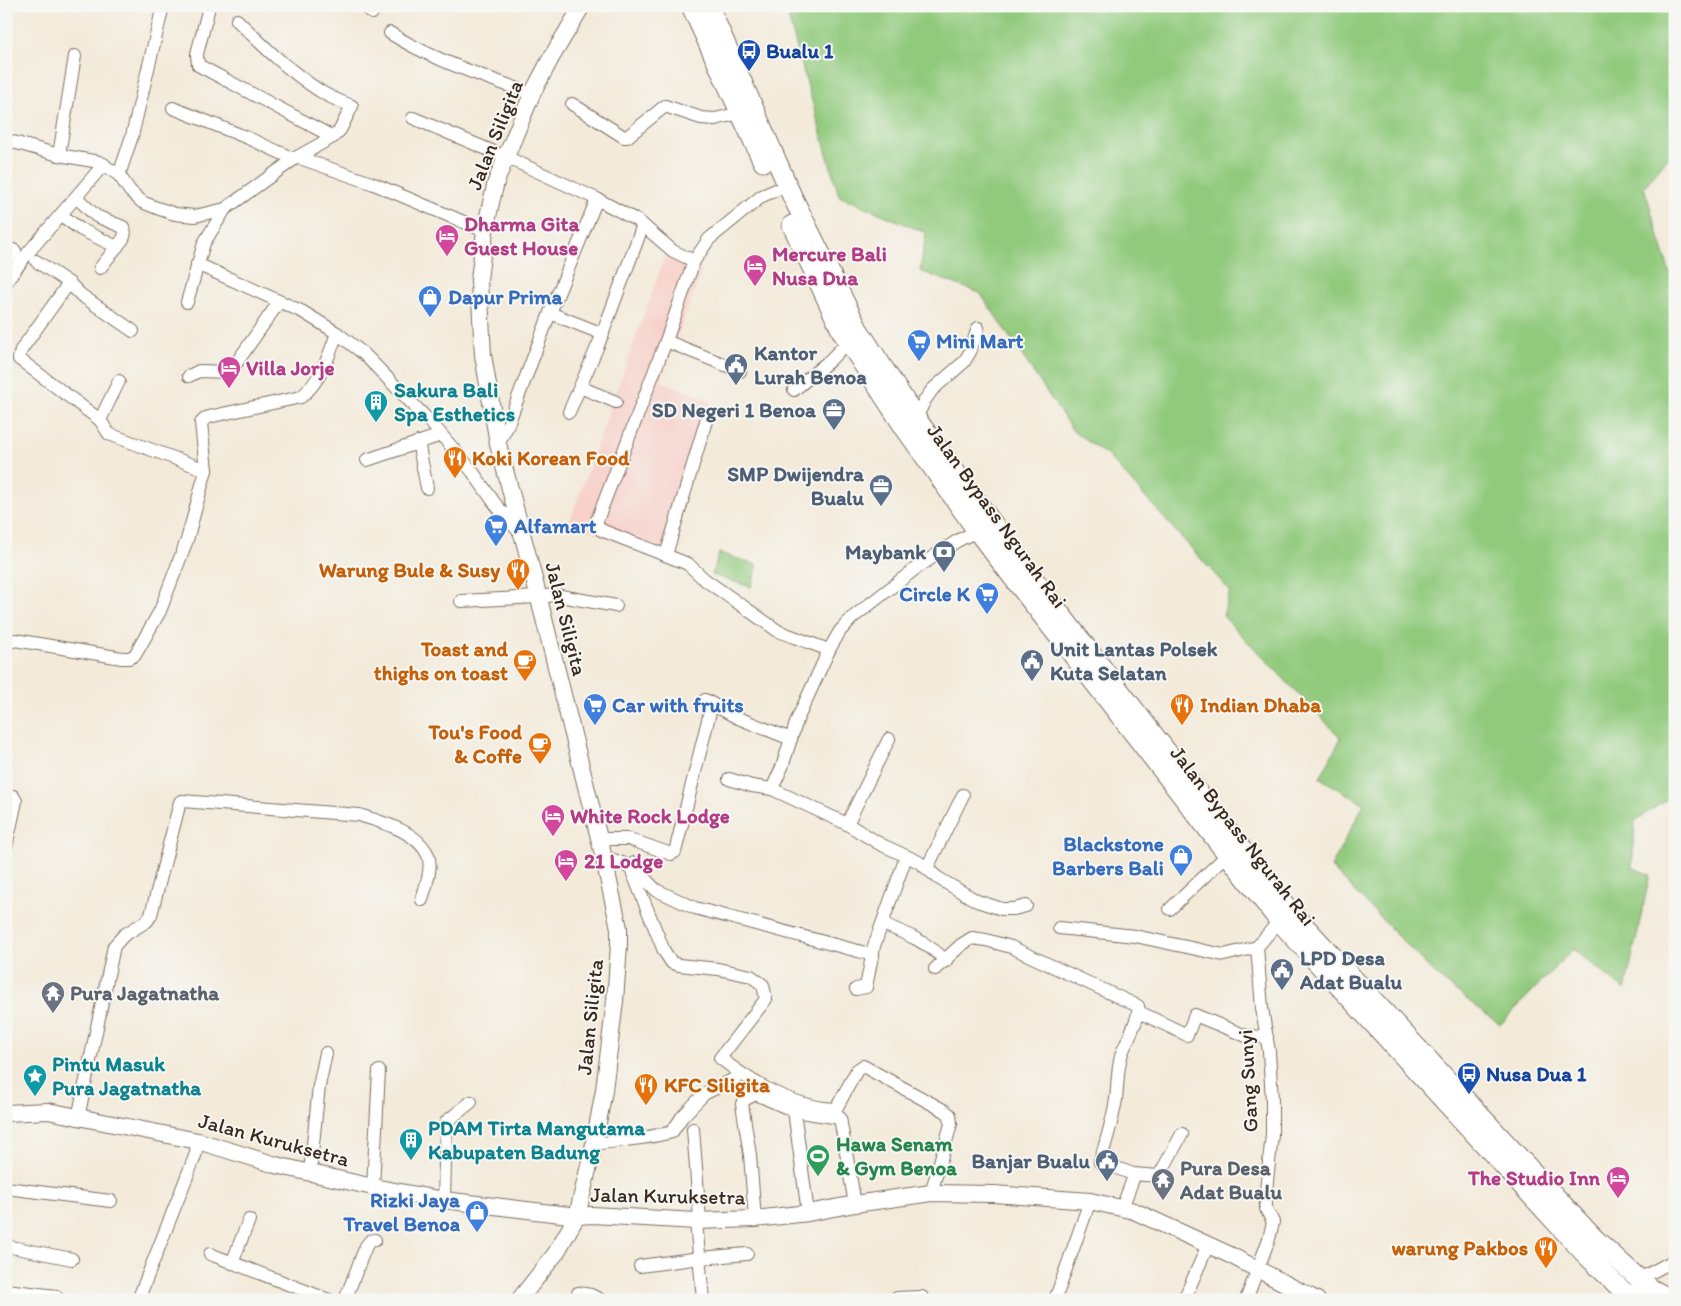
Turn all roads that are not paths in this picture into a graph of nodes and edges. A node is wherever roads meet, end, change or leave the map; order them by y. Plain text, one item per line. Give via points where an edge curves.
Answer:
1 (163, 6) edge
2 (582, 6) edge
3 (691, 6) edge
4 (708, 6) edge
5 (208, 11) dead end
6 (238, 20) dead end
7 (390, 33) dead end
8 (75, 56) dead end
9 (532, 94) junction
10 (572, 104) dead end
11 (173, 108) dead end
12 (740, 113) junction
13 (413, 118) dead end
14 (332, 137) junction
15 (6, 140) edge
16 (59, 155) junction
17 (506, 157) junction
18 (295, 158) junction
19 (104, 164) junction
20 (119, 175) junction
21 (776, 190) junction
22 (76, 197) junction
23 (597, 199) junction
24 (225, 209) junction
25 (61, 215) junction
26 (643, 225) junction
27 (485, 231) junction
28 (6, 247) edge
29 (116, 247) junction
30 (36, 261) dead end
31 (694, 261) junction
32 (6, 262) edge
33 (197, 264) junction
34 (100, 268) dead end
35 (6, 282) edge
36 (69, 283) junction
37 (187, 302) dead end
38 (279, 302) junction
39 (550, 313) junction
40 (978, 328) dead end
41 (133, 331) dead end
42 (337, 333) junction
43 (603, 334) junction
44 (666, 341) junction
45 (848, 342) junction
46 (740, 371) dead end
47 (189, 376) dead end
48 (120, 381) dead end
49 (580, 387) junction
50 (794, 390) dead end
51 (616, 402) dead end
52 (569, 412) dead end
53 (916, 418) junction
54 (100, 420) junction
55 (706, 421) dead end
56 (442, 435) junction
57 (418, 442) junction
58 (498, 444) junction
59 (367, 460) dead end
60 (206, 470) junction
61 (427, 488) dead end
62 (977, 531) junction
63 (521, 534) junction
64 (666, 555) junction
65 (538, 598) junction
66 (461, 601) dead end
67 (616, 606) dead end
68 (11, 642) edge
69 (829, 650) junction
70 (791, 739) junction
71 (889, 739) dead end
72 (729, 779) dead end
73 (772, 789) junction
74 (963, 795) dead end
75 (6, 796) edge
76 (847, 824) junction
77 (6, 847) edge
78 (602, 848) junction
79 (1227, 855) junction
80 (906, 857) junction
81 (927, 868) junction
82 (422, 900) dead end
83 (1026, 906) dead end
84 (1170, 909) dead end
85 (1279, 921) junction
86 (883, 924) junction
87 (1059, 928) dead end
88 (1257, 947) junction
89 (873, 955) junction
90 (946, 961) junction
91 (935, 970) dead end
92 (856, 989) dead end
93 (1139, 1012) junction
94 (1390, 1030) junction
95 (1267, 1037) junction
96 (326, 1053) dead end
97 (379, 1071) dead end
98 (742, 1075) junction
99 (471, 1102) dead end
100 (794, 1111) junction
101 (6, 1113) edge
102 (78, 1118) junction
103 (694, 1129) dead end
104 (1182, 1134) dead end
105 (198, 1140) junction
106 (594, 1144) junction
107 (310, 1173) junction
108 (1132, 1174) junction
109 (373, 1187) junction
110 (6, 1188) edge
111 (931, 1193) junction
112 (444, 1200) junction
113 (111, 1201) dead end
114 (1090, 1201) junction
115 (855, 1204) junction
116 (1122, 1208) junction
117 (808, 1212) junction
118 (577, 1216) junction
119 (756, 1219) junction
120 (249, 1220) dead end
121 (698, 1221) junction
122 (375, 1240) dead end
123 (1208, 1245) junction
124 (6, 1246) edge
125 (210, 1254) dead end
126 (747, 1254) dead end
127 (700, 1258) junction
128 (72, 1259) dead end
129 (1675, 1260) edge
130 (232, 1263) junction
131 (640, 1266) dead end
132 (1258, 1269) junction
133 (1639, 1280) junction
134 (6, 1290) edge
135 (578, 1293) dead end
136 (1186, 1295) dead end
137 (56, 1296) dead end
138 (922, 1297) dead end
139 (1626, 1298) edge
140 (138, 1300) edge
141 (329, 1300) edge
142 (345, 1300) edge
143 (519, 1300) edge
144 (601, 1300) edge
145 (703, 1300) edge
146 (894, 1300) edge
147 (1055, 1300) edge
148 (1246, 1300) edge
149 (1317, 1300) edge
150 (1673, 1300) edge

1 - 20 street via 132,136
2 - 9 main road, Jalan Siligita
3 - 12 highway, Jalan Bypass Ngurah Rai
4 - 53 highway, Jalan Bypass Ngurah Rai via 792,196 858,329
5 - 14 street via 197,54 198,65
6 - 14 street via 293,72 322,92 352,106 340,130
7 - 9 street via 439,59
8 - 16 street
9 - 17 main road, Jalan Siligita
10 - 12 street via 624,137 665,106 701,118 716,119
11 - 18 street
12 - 21 highway, Jalan Bypass Ngurah Rai
13 - 17 street
14 - 18 street
15 - 16 street
16 - 19 street
17 - 23 street
17 - 27 main road, Jalan Siligita via 496,182
18 - 24 street
18 - 27 street via 374,184
19 - 20 street
19 - 22 street
20 - 24 street via 142,202 175,214 195,216
21 - 31 street via 762,196 708,239
21 - 45 highway, Jalan Bypass Ngurah Rai
22 - 25 street
22 - 29 street via 96,216 124,230 125,235
23 - 26 street
23 - 39 street
24 - 33 street via 204,243
25 - 29 street via 80,229
25 - 35 street
26 - 31 street via 674,251
26 - 43 street
27 - 58 main road, Jalan Siligita via 479,280 483,346
28 - 32 street via 14,251
29 - 34 street
30 - 36 street
31 - 44 street
33 - 37 street
33 - 38 street
36 - 41 street
36 - 54 street via 21,350 18,359
38 - 42 street
38 - 47 street via 230,372 199,371
39 - 43 street
39 - 58 street
40 - 53 street via 964,362 932,390
42 - 56 street via 364,354
42 - 60 street via 312,388 301,397 213,416 201,423
43 - 49 street
44 - 46 street
44 - 64 street via 596,523 601,530
45 - 50 street
45 - 62 highway, Jalan Bypass Ngurah Rai
48 - 54 street
49 - 51 street
49 - 52 street
53 - 94 highway, Jalan Bypass Ngurah Rai via 1034,580 1285,905
54 - 60 street via 114,436
55 - 64 street
56 - 57 street
56 - 63 street
57 - 59 street
57 - 61 street
58 - 63 main road, Jalan Siligita
60 - 68 street via 187,540 160,611 135,655 122,658
62 - 69 street via 947,548 852,618
62 - 79 highway, Jalan Bypass Ngurah Rai
63 - 65 main road, Jalan Siligita
64 - 69 street via 688,564 778,631
65 - 66 street
65 - 67 street via 555,595
65 - 78 main road, Jalan Siligita
69 - 70 street
70 - 73 street
70 - 78 street via 708,702 675,852 671,854 629,839
71 - 76 street
72 - 73 street
73 - 76 street
74 - 81 street
75 - 77 street via 13,796 16,801
76 - 80 street
78 - 89 street via 637,865 656,890 695,908
78 - 98 street via 631,869 664,951 672,962 750,976 763,985 766,999 720,1058
78 - 106 main road, Jalan Siligita via 619,928 619,945 609,1053
79 - 84 street
79 - 85 highway, Jalan Bypass Ngurah Rai
80 - 81 street
80 - 86 street
81 - 83 street via 977,901 1002,909
82 - 102 street via 429,873 428,856 411,836 386,822 359,816 180,802 151,915 114,946
85 - 88 street
85 - 94 highway, Jalan Bypass Ngurah Rai
86 - 89 street
86 - 90 street via 918,938
87 - 88 street via 1135,936 1217,954 1232,954
88 - 95 street, Gang Sunyi
89 - 92 street via 866,987
90 - 91 street
90 - 93 street via 972,938 1006,945 1138,1006
93 - 95 street via 1187,1035 1195,1015 1246,1036
93 - 108 street via 1120,1060 1116,1098 1100,1162
94 - 133 highway, Jalan Bypass Ngurah Rai
94 - 139 highway, Jalan Bypass Ngurah Rai
95 - 132 street, Gang Sunyi via 1272,1134 1266,1209 1273,1222
96 - 107 street via 319,1086
97 - 109 street
98 - 106 street via 704,1094 672,1132
98 - 111 street via 809,1106 836,1108 860,1067 866,1067 945,1111 951,1124
99 - 112 street via 446,1122
100 - 115 street via 840,1118
100 - 117 street
100 - 119 street via 756,1094 742,1104
101 - 102 main road, Jalan Kuruksetra via 48,1111
102 - 105 main road, Jalan Kuruksetra
103 - 121 street
104 - 108 street via 1160,1176
105 - 107 main road, Jalan Kuruksetra
105 - 140 street via 195,1156
106 - 118 main road, Jalan Siligita
107 - 109 main road, Jalan Kuruksetra
108 - 116 street
109 - 112 main road, Jalan Kuruksetra
110 - 113 street
111 - 114 main road, Jalan Kuruksetra
111 - 115 main road, Jalan Kuruksetra
112 - 118 main road, Jalan Kuruksetra
114 - 116 main road, Jalan Kuruksetra
114 - 147 street
115 - 117 main road, Jalan Kuruksetra
116 - 123 main road, Jalan Kuruksetra
117 - 119 main road, Jalan Kuruksetra
118 - 121 main road, Jalan Kuruksetra
118 - 143 main road, Jalan Siligita via 556,1253
119 - 121 main road, Jalan Kuruksetra
120 - 130 street
121 - 127 street
122 - 142 street via 366,1246
123 - 132 main road, Jalan Kuruksetra
123 - 136 street
124 - 128 street
125 - 130 street
126 - 127 street
127 - 131 street
127 - 145 street
129 - 133 street
130 - 141 street
132 - 148 street, Gang Sunyi
132 - 149 main road, Jalan Kuruksetra
133 - 139 main road, Jalan Bypass Ngurah Rai
133 - 150 highway
134 - 137 street
135 - 144 street
138 - 146 street

